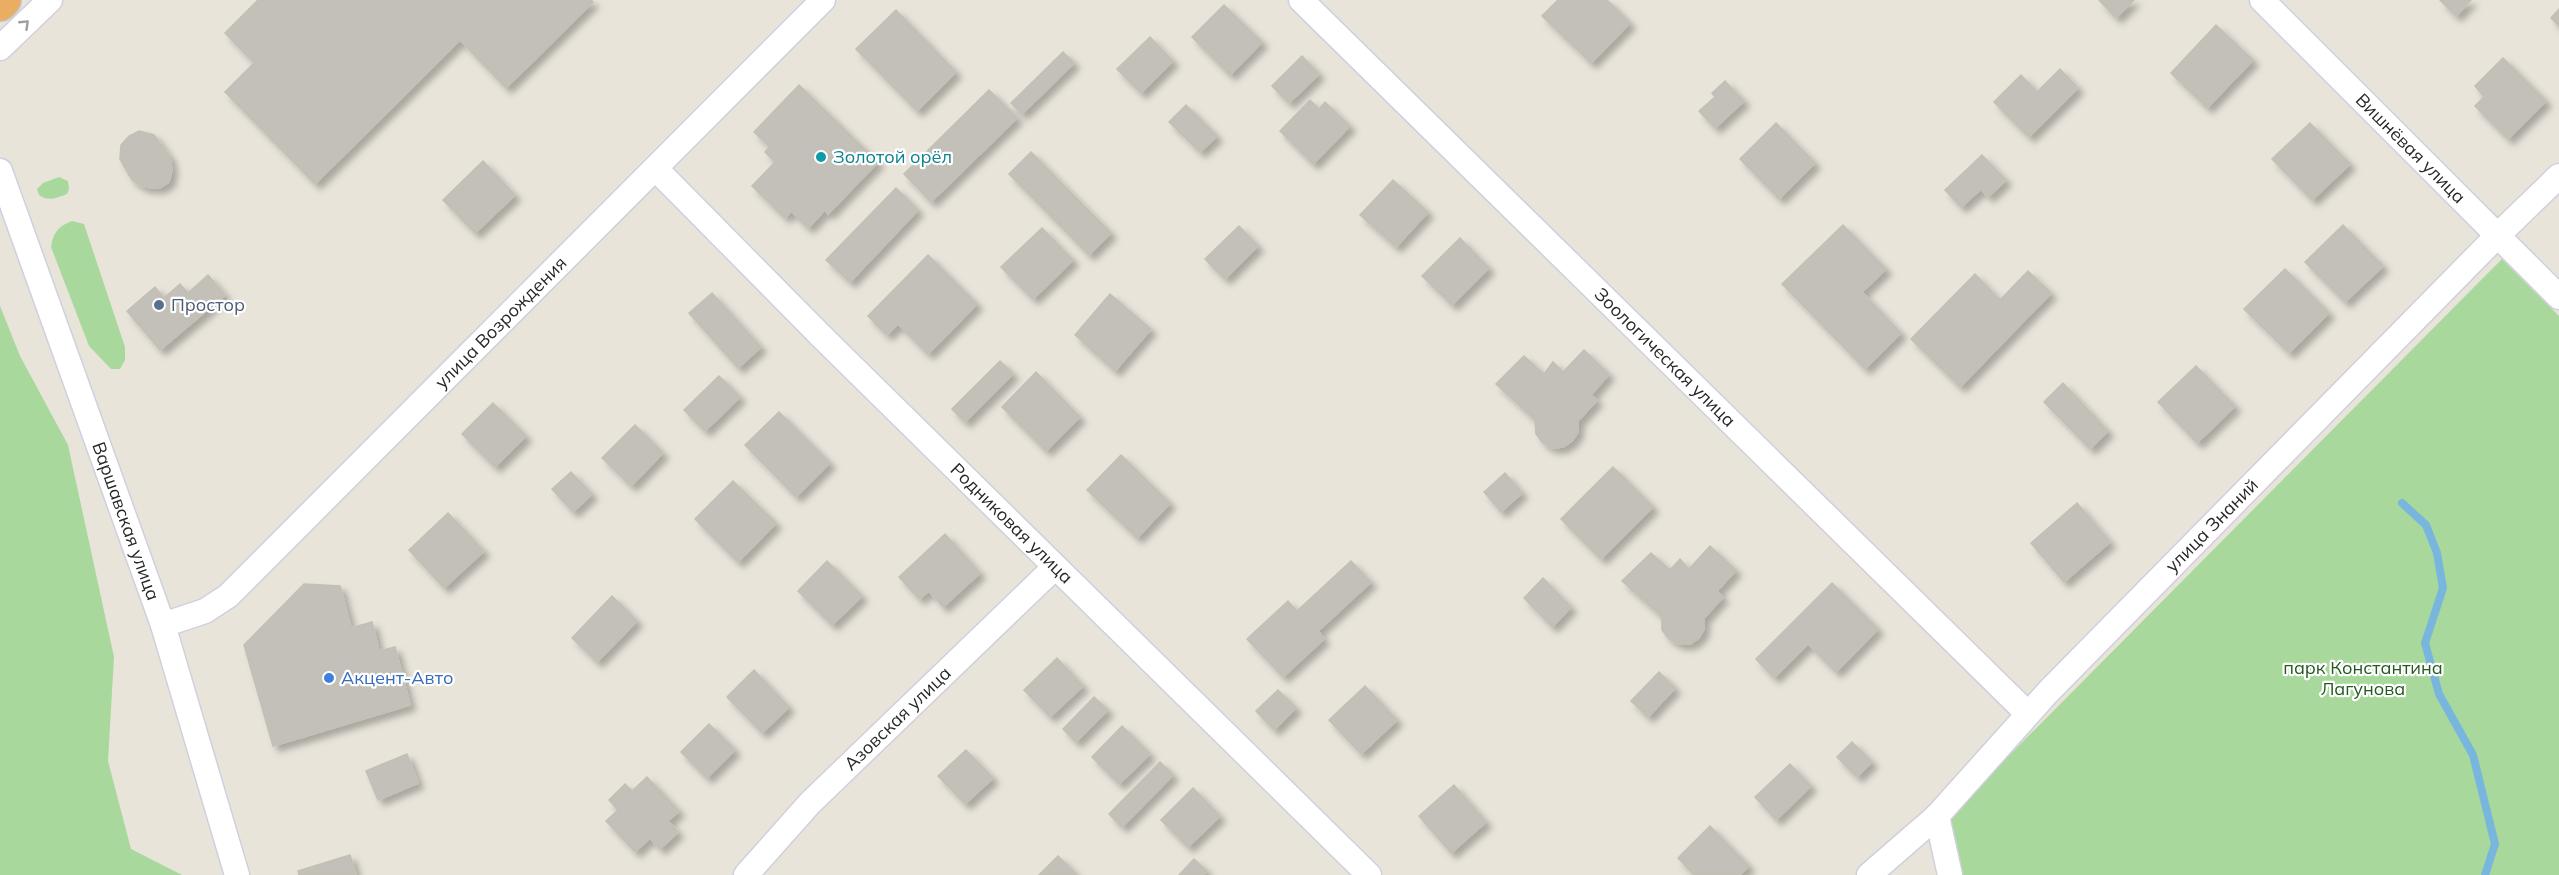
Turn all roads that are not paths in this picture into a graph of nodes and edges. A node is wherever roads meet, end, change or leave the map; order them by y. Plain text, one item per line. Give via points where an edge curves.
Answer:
1 (4, 0) edge
2 (50, 0) edge
3 (823, 0) edge
4 (1302, 0) edge
5 (2262, 0) edge
6 (0, 4) edge
7 (0, 48) edge
8 (656, 169) junction
9 (0, 171) edge
10 (2559, 176) edge
11 (2498, 235) junction
12 (2559, 297) edge
13 (1055, 567) junction
14 (163, 625) junction
15 (2028, 714) junction
16 (1937, 816) junction
17 (237, 875) edge
18 (746, 875) edge
19 (1369, 875) edge
20 (1869, 875) edge
21 (1950, 875) edge

1 - 6 highway
7 -> 2 street
3 - 8 street, улица Возрождения
4 - 15 street, Зоологическая улица
5 - 11 street, Вишнёвая улица
8 - 13 street, Родниковая улица
8 - 14 street, улица Возрождения via 228,596 205,611
9 - 14 street, Варшавская улица
10 - 11 street, улица Знаний
11 - 12 street, Вишнёвая улица
11 - 15 street, улица Знаний
13 - 18 street, Азовская улица via 818,795
13 - 19 street, Родниковая улица
14 - 17 street, Варшавская улица
15 - 16 street, улица Знаний
16 - 20 street, улица Знаний
16 - 21 street

